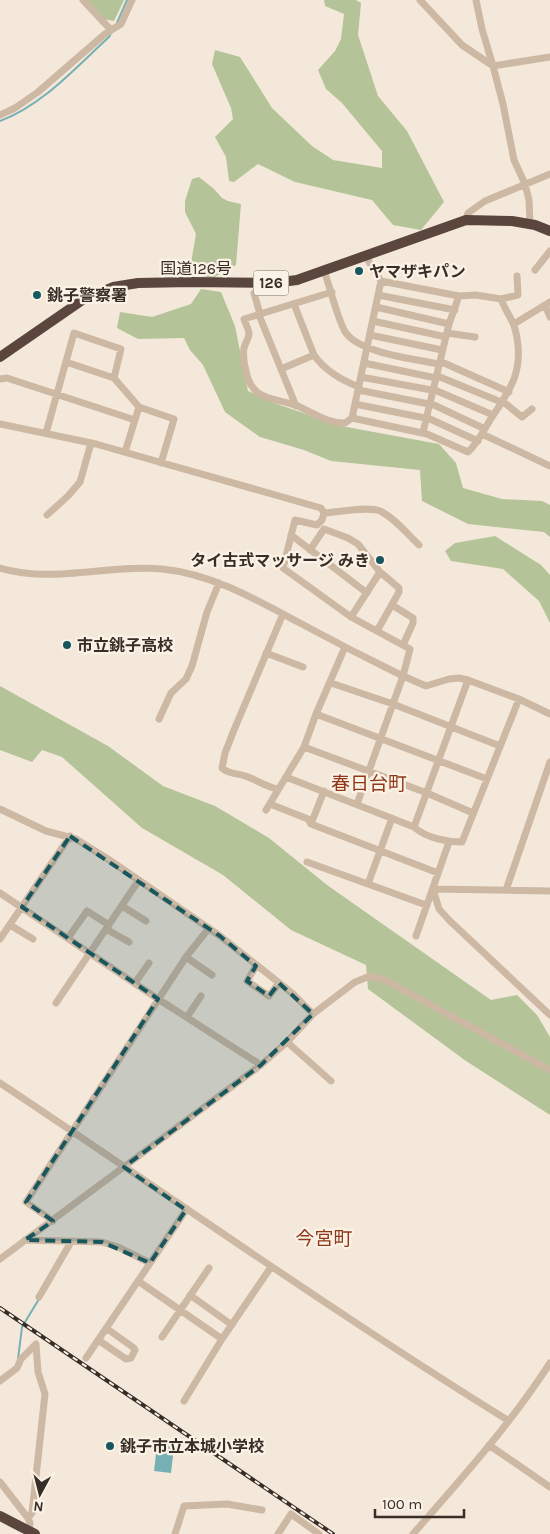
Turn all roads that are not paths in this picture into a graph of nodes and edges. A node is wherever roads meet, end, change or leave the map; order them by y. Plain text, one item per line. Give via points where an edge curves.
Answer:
1 (83, 0) edge
2 (132, 0) edge
3 (420, 0) edge
4 (476, 0) edge
5 (111, 30) junction
6 (550, 57) edge
7 (493, 66) junction
8 (0, 115) edge
9 (550, 174) edge
10 (525, 184) junction
11 (466, 220) junction
12 (530, 224) junction
13 (550, 231) edge
14 (550, 251) edge
15 (366, 257) junction
16 (536, 270) dead end
17 (324, 271) junction
18 (517, 276) dead end
19 (381, 281) junction
20 (332, 292) junction
21 (254, 293) dead end
22 (378, 295) junction
23 (459, 296) junction
24 (501, 299) junction
25 (548, 303) edge
26 (294, 304) junction
27 (376, 307) junction
28 (454, 310) junction
29 (259, 314) junction
30 (550, 317) edge
31 (373, 321) junction
32 (449, 324) junction
33 (514, 324) junction
34 (370, 335) junction
35 (447, 335) junction
36 (475, 338) dead end
37 (367, 348) junction
38 (442, 350) junction
39 (314, 355) junction
40 (0, 357) edge
41 (66, 362) junction
42 (364, 363) junction
43 (439, 364) junction
44 (281, 369) junction
45 (361, 377) junction
46 (114, 378) junction
47 (436, 378) junction
48 (0, 379) edge
49 (359, 388) junction
50 (432, 390) junction
51 (509, 392) junction
52 (58, 394) junction
53 (355, 404) junction
54 (502, 404) junction
55 (428, 405) junction
56 (296, 406) junction
57 (139, 407) junction
58 (532, 409) dead end
59 (494, 415) junction
60 (352, 418) junction
61 (426, 419) junction
62 (135, 420) junction
63 (0, 424) edge
64 (483, 431) junction
65 (423, 432) junction
66 (46, 433) junction
67 (478, 441) junction
68 (91, 443) junction
69 (125, 452) junction
70 (161, 463) junction
71 (549, 463) edge
72 (324, 513) junction
73 (47, 515) dead end
74 (291, 535) junction
75 (419, 545) dead end
76 (310, 550) junction
77 (0, 568) edge
78 (380, 572) junction
79 (219, 582) junction
80 (367, 592) junction
81 (392, 605) junction
82 (283, 614) junction
83 (351, 617) junction
84 (377, 631) junction
85 (403, 645) junction
86 (345, 647) junction
87 (266, 653) junction
88 (303, 667) dead end
89 (403, 676) junction
90 (468, 680) junction
91 (330, 682) junction
92 (519, 699) junction
93 (393, 704) junction
94 (316, 714) junction
95 (550, 714) edge
96 (159, 719) dead end
97 (452, 727) junction
98 (380, 738) junction
99 (500, 746) junction
100 (304, 747) junction
101 (438, 761) junction
102 (550, 762) edge
103 (369, 771) junction
104 (286, 777) junction
105 (487, 779) junction
106 (278, 789) junction
107 (324, 791) junction
108 (427, 793) junction
109 (357, 804) junction
110 (1, 811) edge
111 (474, 813) junction
112 (392, 818) junction
113 (311, 824) junction
114 (414, 827) junction
115 (70, 836) junction
116 (449, 842) junction
117 (380, 851) junction
118 (307, 862) dead end
119 (438, 874) junction
120 (139, 880) junction
121 (368, 884) junction
122 (433, 889) junction
123 (506, 890) junction
124 (550, 892) edge
125 (0, 893) edge
126 (426, 905) junction
127 (122, 906) junction
128 (22, 907) junction
129 (146, 921) dead end
130 (10, 924) junction
131 (108, 927) junction
132 (209, 928) junction
133 (416, 936) dead end
134 (68, 938) junction
135 (0, 939) edge
136 (32, 939) dead end
137 (129, 942) dead end
138 (90, 953) junction
139 (186, 957) junction
140 (149, 963) dead end
141 (256, 966) junction
142 (212, 975) dead end
143 (279, 983) junction
144 (135, 984) junction
145 (201, 996) dead end
146 (158, 999) junction
147 (56, 1003) dead end
148 (313, 1014) junction
149 (549, 1014) edge
150 (187, 1017) junction
151 (287, 1042) junction
152 (260, 1065) junction
153 (550, 1070) edge
154 (331, 1081) dead end
155 (0, 1083) edge
156 (72, 1131) junction
157 (124, 1167) junction
158 (186, 1210) junction
159 (53, 1221) junction
160 (25, 1240) junction
161 (71, 1242) junction
162 (0, 1249) edge
163 (7, 1254) junction
164 (0, 1259) edge
165 (150, 1263) junction
166 (271, 1267) junction
167 (209, 1268) dead end
168 (138, 1281) junction
169 (190, 1295) junction
170 (39, 1297) dead end
171 (180, 1309) junction
172 (232, 1325) junction
173 (106, 1328) junction
174 (162, 1336) dead end
175 (222, 1339) junction
176 (98, 1340) junction
177 (86, 1358) dead end
178 (550, 1363) edge
179 (1, 1378) edge
180 (184, 1401) dead end
181 (509, 1421) junction
182 (489, 1446) junction
183 (0, 1482) edge
184 (550, 1488) edge
185 (262, 1510) dead end
186 (0, 1516) edge
187 (28, 1518) junction
188 (32, 1532) edge
189 (174, 1534) edge
190 (278, 1534) edge
191 (319, 1534) edge
192 (413, 1534) edge

1 - 5 street
2 - 5 street via 121,24
3 - 7 street via 462,45
4 - 7 street
5 - 8 street via 38,92
6 - 7 street
7 - 10 street via 514,160
9 - 10 street
10 - 11 street via 484,201 468,213
10 - 12 street
11 - 12 highway, 国道126号 / 126
11 - 15 highway, 国道126号 / 126
12 - 13 highway, 国道126号 / 126
14 - 16 street
15 - 17 highway, 国道126号 / 126
15 - 19 street
17 - 20 street
17 - 40 highway, 国道126号 / 126 via 274,283 138,283 113,287 84,299
18 - 24 street via 518,294
19 - 22 street
19 - 23 street
20 - 26 street
20 - 37 street via 346,333
21 - 29 street
22 - 27 street
22 - 28 street
23 - 24 street
23 - 28 street
24 - 33 street
25 - 30 street
25 - 33 street
26 - 29 street
26 - 39 street
27 - 31 street
27 - 32 street
28 - 32 street
29 - 44 street
29 - 56 street via 244,319 249,334 244,349 249,382 267,398
31 - 34 street
31 - 35 street
32 - 35 street
33 - 51 street via 519,353
34 - 37 street
34 - 38 street
35 - 36 street
35 - 38 street
37 - 42 street
37 - 43 street
38 - 43 street
39 - 44 street
39 - 49 street via 328,371
41 - 46 street
41 - 46 street via 74,333 121,349
41 - 52 street
42 - 45 street
42 - 47 street
43 - 47 street
43 - 51 street via 444,363
44 - 56 street
45 - 49 street
45 - 50 street
46 - 57 street
47 - 50 street
47 - 54 street
48 - 52 street via 7,378
49 - 53 street
49 - 55 street
50 - 55 street
50 - 59 street
51 - 54 street
52 - 62 street
52 - 66 street
53 - 60 street
53 - 61 street
54 - 58 street via 522,417
54 - 59 street
55 - 61 street
55 - 64 street via 434,405
56 - 60 street via 327,421 346,423
57 - 62 street
57 - 70 street via 174,419
59 - 64 street
60 - 65 street
61 - 65 street
61 - 67 street
62 - 69 street
63 - 66 street
64 - 67 street
64 - 71 street
65 - 67 street via 468,452
66 - 68 street
68 - 69 street
68 - 73 street via 80,482
69 - 70 street
70 - 72 street via 320,508
72 - 74 street via 317,525 295,520
72 - 75 street via 378,511 392,518
74 - 76 street
74 - 83 street via 283,568
76 - 78 street via 324,529 358,544
76 - 80 street
77 - 79 street via 39,575 161,569
78 - 80 street
78 - 81 street via 399,588
79 - 82 street
79 - 96 street via 192,666 186,679 171,693
80 - 83 street
81 - 84 street
81 - 85 street via 413,618
82 - 86 street
82 - 87 street
83 - 84 street
84 - 85 street
85 - 89 street via 410,649
86 - 89 street
86 - 91 street
87 - 88 street
87 - 106 street via 225,753 222,768
89 - 90 street via 426,686 458,678
89 - 93 street
90 - 92 street
90 - 97 street
91 - 93 street
91 - 94 street
92 - 95 street
92 - 99 street
93 - 97 street
93 - 98 street
94 - 98 street
94 - 100 street
97 - 99 street
97 - 101 street
98 - 101 street
98 - 103 street
99 - 105 street
100 - 103 street
100 - 104 street
101 - 105 street
101 - 108 street
102 - 123 street
103 - 108 street
103 - 109 street
104 - 106 street
104 - 107 street
105 - 111 street
106 - 113 street via 268,807 308,820
107 - 109 street
107 - 113 street
108 - 111 street
108 - 114 street
109 - 112 street
110 - 115 street via 46,831
111 - 116 street via 462,842
112 - 114 street
112 - 117 street
113 - 117 street
114 - 116 street
115 - 120 street
115 - 128 street
116 - 119 street
117 - 119 street
117 - 121 street
118 - 121 street
119 - 122 street
120 - 127 street
120 - 132 street
121 - 126 street
122 - 123 street
122 - 126 street
122 - 149 street via 444,915
123 - 124 street
125 - 128 street
126 - 133 street
127 - 129 street
127 - 131 street
128 - 130 street
128 - 134 street
130 - 135 street
130 - 136 street
131 - 134 street via 87,911
131 - 137 street
131 - 138 street
132 - 139 street
132 - 141 street
134 - 138 street
138 - 144 street
138 - 147 street
139 - 142 street
139 - 146 street
140 - 144 street
141 - 143 street
141 - 143 street via 247,981 269,996
143 - 148 street
144 - 146 street
145 - 150 street
146 - 150 street
146 - 156 street
148 - 151 street
148 - 153 street via 355,982 370,976 385,980
150 - 152 street
151 - 152 street
151 - 154 street
152 - 157 street
155 - 156 street
156 - 157 street
156 - 159 street via 26,1202
157 - 158 street
157 - 159 street
158 - 165 street
158 - 166 street
159 - 160 street
160 - 161 street
160 - 163 street
161 - 165 street via 102,1242
161 - 170 street
162 - 163 street
163 - 164 street
165 - 168 street
166 - 172 street
166 - 181 street
167 - 169 street
168 - 171 street
168 - 173 street
169 - 171 street
169 - 172 street
171 - 174 street
171 - 175 street
172 - 175 street
173 - 176 street
173 - 176 street via 134,1348 130,1358 126,1359
175 - 180 street
176 - 177 street
178 - 181 street
179 - 187 street via 17,1368 36,1344 38,1372 45,1394 32,1513
181 - 182 street
182 - 184 street
182 - 192 street
183 - 187 street
185 - 189 street via 227,1504 184,1506
186 - 188 highway
187 - 188 street
190 - 191 street via 291,1514

